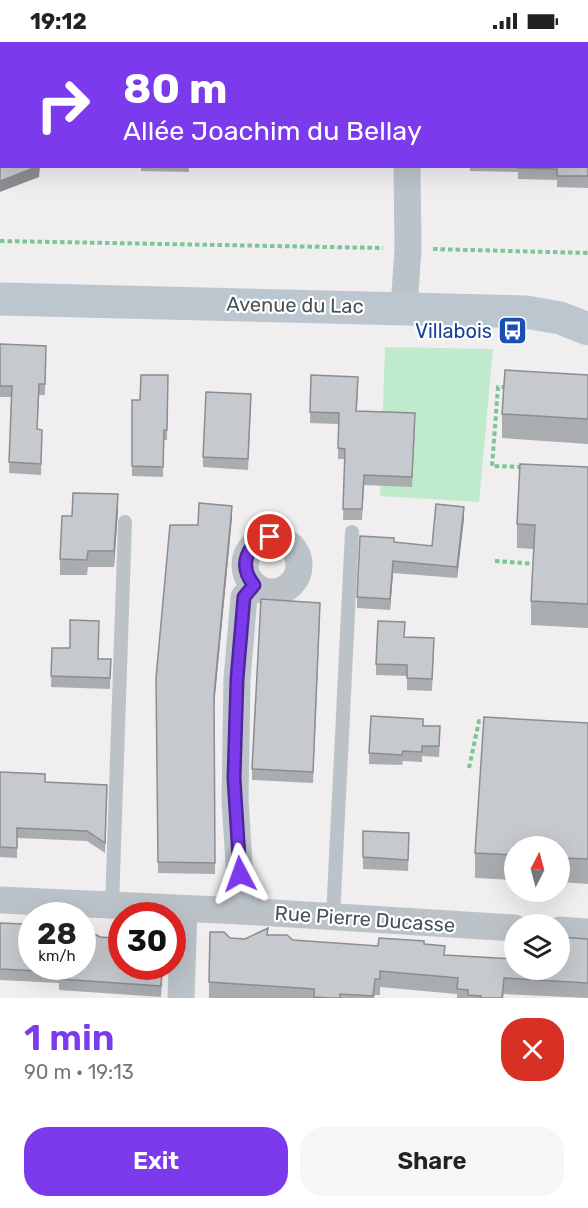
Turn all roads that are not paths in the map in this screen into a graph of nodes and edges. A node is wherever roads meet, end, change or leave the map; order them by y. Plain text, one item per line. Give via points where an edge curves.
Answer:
1 (407, 168) edge
2 (0, 299) edge
3 (404, 308) junction
4 (588, 329) edge
5 (125, 522) dead end
6 (352, 532) dead end
7 (254, 585) dead end
8 (0, 900) edge
9 (112, 902) edge
10 (108, 906) edge
11 (186, 910) edge
12 (243, 911) junction
13 (333, 917) junction
14 (504, 926) edge
15 (570, 931) edge
16 (588, 932) edge
17 (182, 980) edge
18 (181, 998) edge

1 - 3 street
2 - 3 street, Avenue du Lac
3 - 4 street, Avenue du Lac via 526,312 560,318
5 - 9 lane
6 - 13 lane
7 - 12 street via 244,597 237,679 234,789
8 - 10 street, Rue Pierre Ducasse
11 - 12 street, Rue Pierre Ducasse
12 - 13 street, Rue Pierre Ducasse
13 - 14 street, Rue Pierre Ducasse
15 - 16 street
17 - 18 street

